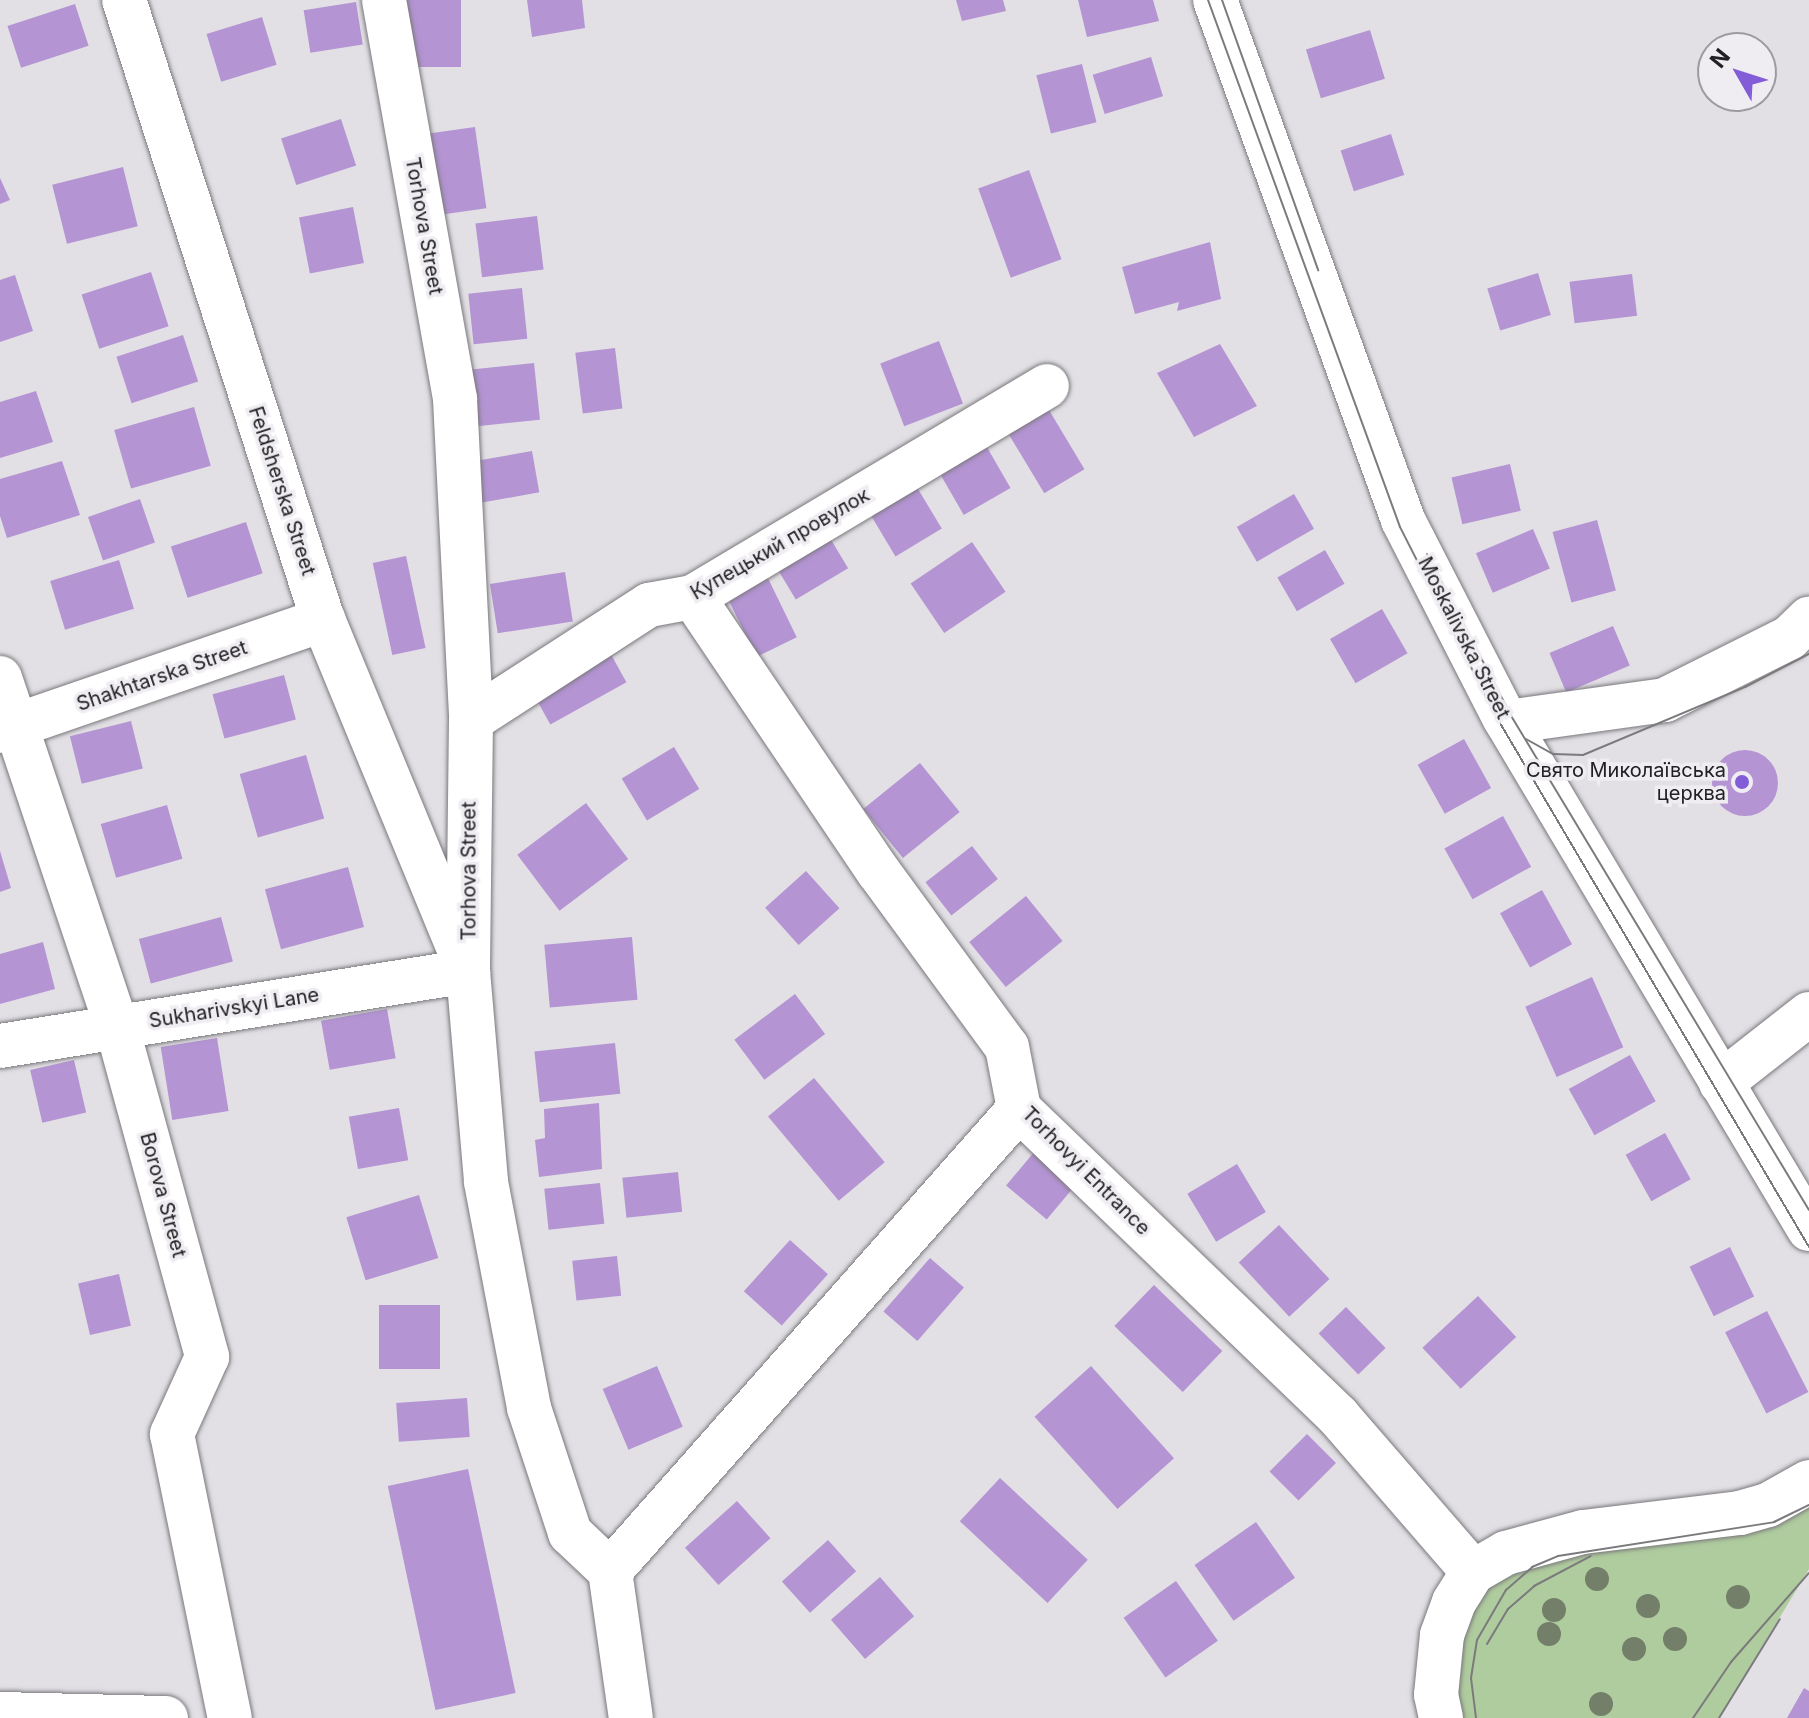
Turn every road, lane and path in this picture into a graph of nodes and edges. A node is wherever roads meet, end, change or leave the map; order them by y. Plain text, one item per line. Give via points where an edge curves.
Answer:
1 (124, 0) edge
2 (384, 0) edge
3 (1215, 0) edge
4 (1047, 386) dead end
5 (693, 597) junction
6 (1809, 619) edge
7 (323, 620) junction
8 (0, 678) edge
9 (471, 720) junction
10 (1507, 722) junction
11 (8, 729) edge
12 (468, 971) junction
13 (1809, 1014) edge
14 (117, 1027) junction
15 (0, 1046) edge
16 (1721, 1083) junction
17 (1019, 1109) junction
18 (1809, 1229) edge
19 (1809, 1482) edge
20 (610, 1571) junction
21 (1473, 1572) junction
22 (0, 1714) edge
23 (166, 1718) edge
24 (230, 1718) edge
25 (631, 1718) edge
26 (1441, 1718) edge

1 - 7 street, Feldsherska Street
2 - 9 street, Torhova Street via 455,399
3 - 10 street, Moskalivska Street via 1399,511
4 - 5 street, Купецький провулок
5 - 9 street, Купецький провулок via 649,605
5 - 17 street, Torhovyi Entrance via 878,871 1007,1047
6 - 10 street via 1789,638 1665,700
7 - 11 street, Shakhtarska Street
7 - 12 street, Feldsherska Street
8 - 11 street, Borova Street
9 - 12 street, Torhova Street
10 - 16 street, Moskalivska Street
11 - 14 street, Borova Street
12 - 14 street, Sukharivskyi Lane
12 - 20 street, Torhova Street via 486,1182 529,1408 570,1533
13 - 16 street
14 - 15 street, Sukharivskyi Lane
14 - 24 street, Borova Street via 207,1357 172,1434
16 - 18 street, Moskalivska Street
17 - 20 street
17 - 21 street, Torhovyi Entrance via 1338,1416
19 - 21 street via 1768,1505 1740,1513 1583,1532 1506,1553
20 - 25 street
21 - 26 street via 1442,1635 1436,1695
22 - 23 street

